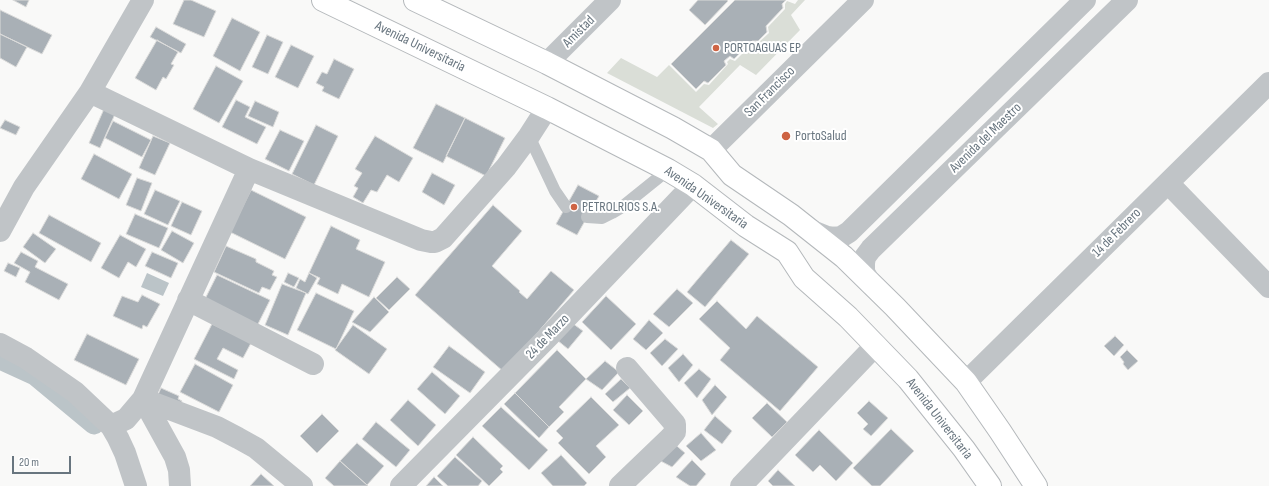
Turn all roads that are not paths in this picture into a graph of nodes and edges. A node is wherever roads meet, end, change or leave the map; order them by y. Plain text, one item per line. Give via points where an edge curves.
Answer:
1 (323, 0) edge
2 (415, 0) edge
3 (610, 0) edge
4 (863, 0) edge
5 (1085, 0) edge
6 (1127, 0) edge
7 (138, 2) edge
8 (547, 63) junction
9 (1269, 83) edge
10 (90, 92) junction
11 (547, 108) junction
12 (529, 136) junction
13 (712, 150) junction
14 (249, 169) junction
15 (668, 170) junction
16 (1168, 183) junction
17 (693, 185) junction
18 (566, 207) dead end
19 (875, 207) junction
20 (587, 217) dead end
21 (898, 224) junction
22 (0, 231) edge
23 (812, 231) junction
24 (870, 283) junction
25 (1269, 287) edge
26 (188, 300) junction
27 (0, 344) edge
28 (876, 345) junction
29 (313, 364) dead end
30 (627, 368) dead end
31 (966, 382) junction
32 (143, 399) junction
33 (111, 426) junction
34 (632, 482) edge
35 (136, 486) edge
36 (180, 486) edge
37 (302, 486) edge
38 (401, 486) edge
39 (741, 486) edge
40 (990, 486) edge
41 (1036, 486) edge

1 - 11 main road, Avenida Universitaria
2 - 8 main road
3 - 8 street, Amistad
4 - 13 street, San Francisco
5 - 19 street, Avenida del Maestro
6 - 21 street, Avenida del Maestro
7 - 10 street
8 - 13 main road
9 - 16 street, 14 de Febrero
10 - 14 street
10 - 22 street via 24,187
11 - 12 street
11 - 15 main road, Avenida Universitaria
12 - 14 street via 506,167 454,226 443,238 435,242 421,240
12 - 18 lane via 554,190
13 - 23 main road via 732,175
14 - 26 street
15 - 17 main road, Avenida Universitaria
15 - 20 lane via 612,213 602,218
16 - 25 street
16 - 31 street, 14 de Febrero
17 - 28 main road, Avenida Universitaria via 746,226 787,252 804,278
17 - 38 street, 24 de Marzo
19 - 21 street via 874,218 877,224 883,227
19 - 23 street, Avenida del Maestro via 841,237 827,237
21 - 24 street, Avenida del Maestro via 865,257 864,272
23 - 24 main road via 844,257
24 - 31 main road
26 - 29 street
26 - 32 street
27 - 33 street via 26,358 75,392
28 - 39 street
28 - 40 main road, Avenida Universitaria via 908,379
30 - 34 street via 675,424 675,432
31 - 41 main road
32 - 33 street via 126,419
32 - 36 street via 175,457
32 - 37 street via 217,427 238,438 256,448
33 - 35 street via 125,453

